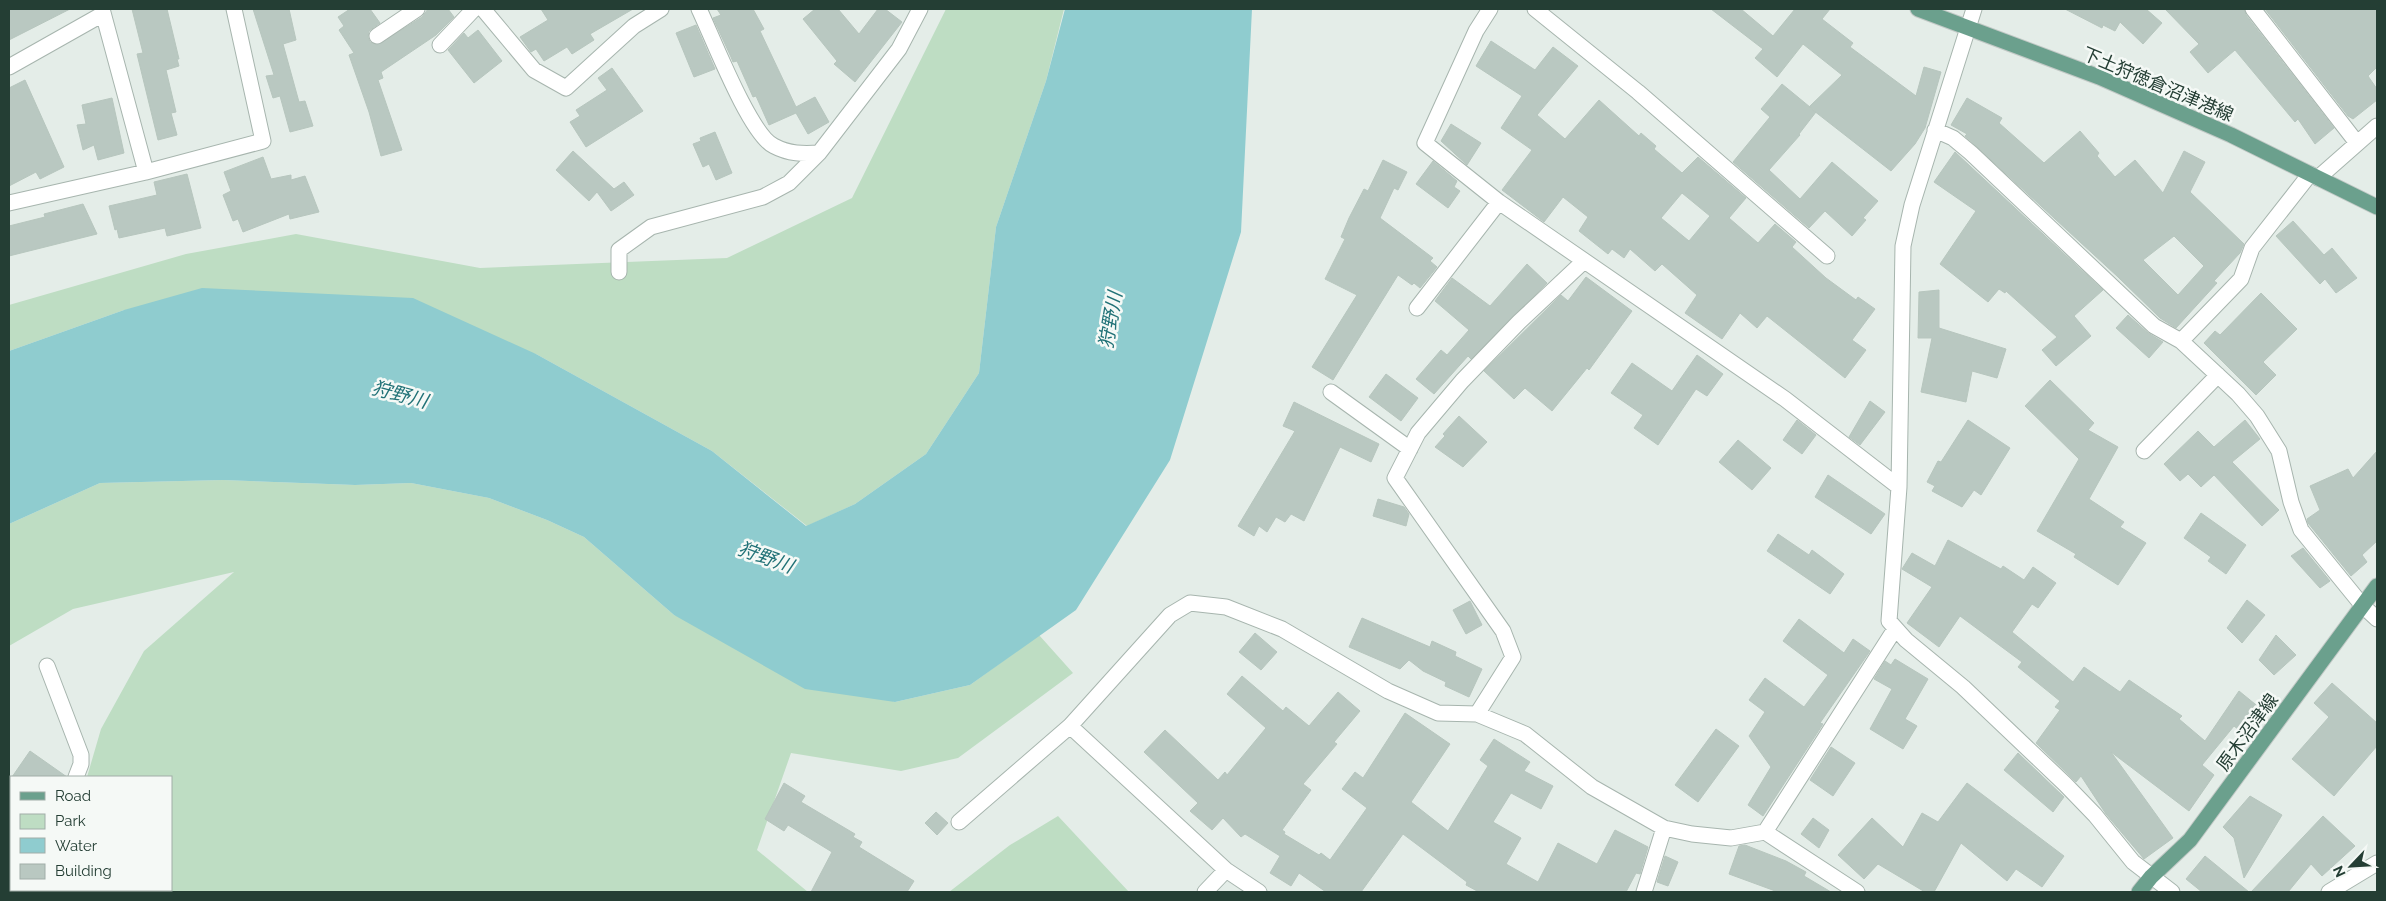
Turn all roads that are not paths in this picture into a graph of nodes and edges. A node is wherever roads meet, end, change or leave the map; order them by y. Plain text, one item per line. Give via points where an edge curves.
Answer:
1 (234, 9) edge
2 (417, 9) edge
3 (474, 9) edge
4 (483, 9) edge
5 (661, 9) edge
6 (699, 9) edge
7 (920, 9) edge
8 (1490, 9) edge
9 (1535, 9) edge
10 (1918, 9) edge
11 (1974, 9) edge
12 (2253, 9) edge
13 (103, 11) edge
14 (1967, 26) junction
15 (377, 36) dead end
16 (440, 45) dead end
17 (9, 67) edge
18 (2377, 126) edge
19 (1936, 130) junction
20 (2356, 143) junction
21 (819, 153) junction
22 (146, 172) junction
23 (2314, 176) junction
24 (1499, 202) junction
25 (9, 203) edge
26 (2377, 207) edge
27 (1827, 256) dead end
28 (1583, 262) junction
29 (619, 272) dead end
30 (1417, 308) dead end
31 (2182, 341) junction
32 (2218, 375) junction
33 (1331, 392) dead end
34 (1410, 449) junction
35 (2144, 451) dead end
36 (1899, 487) junction
37 (2377, 586) edge
38 (2362, 605) junction
39 (2377, 619) edge
40 (1895, 628) junction
41 (46, 666) dead end
42 (1477, 714) junction
43 (1070, 726) junction
44 (76, 776) edge
45 (959, 822) dead end
46 (1664, 828) junction
47 (1766, 832) junction
48 (2377, 863) edge
49 (1226, 870) junction
50 (2151, 876) junction
51 (1206, 892) edge
52 (1259, 892) edge
53 (1644, 892) edge
54 (1857, 892) edge
55 (2139, 892) edge
56 (2172, 892) edge
57 (2329, 892) edge

1 - 22 street via 263,141
2 - 15 street
3 - 16 street
4 - 5 street via 534,70 566,88 634,26
6 - 21 street via 753,124 772,146 796,154
7 - 21 street via 899,49
8 - 24 street via 1476,31 1425,143
9 - 27 street via 1638,92
10 - 14 main road, 下土狩徳倉沼津港線
11 - 14 street
12 - 20 street
13 - 17 street
13 - 22 street
14 - 19 street
14 - 23 main road, 下土狩徳倉沼津港線 via 2099,77 2231,135
18 - 20 street
19 - 31 street via 1952,138 1995,174 2154,326
19 - 36 street via 1912,205 1903,246
20 - 23 street
21 - 29 street via 789,183 763,197 651,227 619,250
22 - 25 street
23 - 26 main road, 下土狩徳倉沼津港線
23 - 31 street via 2252,248 2241,279
24 - 28 street
24 - 30 street
28 - 34 street via 1462,381 1418,433
28 - 36 street via 1786,398
31 - 32 street
32 - 35 street
32 - 38 street via 2238,394 2272,438 2284,462 2299,525
33 - 34 street
34 - 42 street via 1395,478 1503,631 1513,658
36 - 40 street via 1889,621
37 - 38 main road, 原木沼津線
38 - 39 street
38 - 50 main road, 原木沼津線 via 2190,840
40 - 47 street
40 - 50 street via 1963,687 2065,784 2133,862
41 - 44 street via 81,755 82,764
42 - 43 street via 1438,712 1388,690 1282,628 1226,607 1190,603 1170,615
42 - 46 street via 1525,734 1592,787
43 - 45 street
43 - 49 street
46 - 47 street via 1731,838
46 - 53 street
47 - 54 street
48 - 57 street
49 - 51 street
49 - 52 street
50 - 55 main road, 原木沼津線
50 - 56 street

